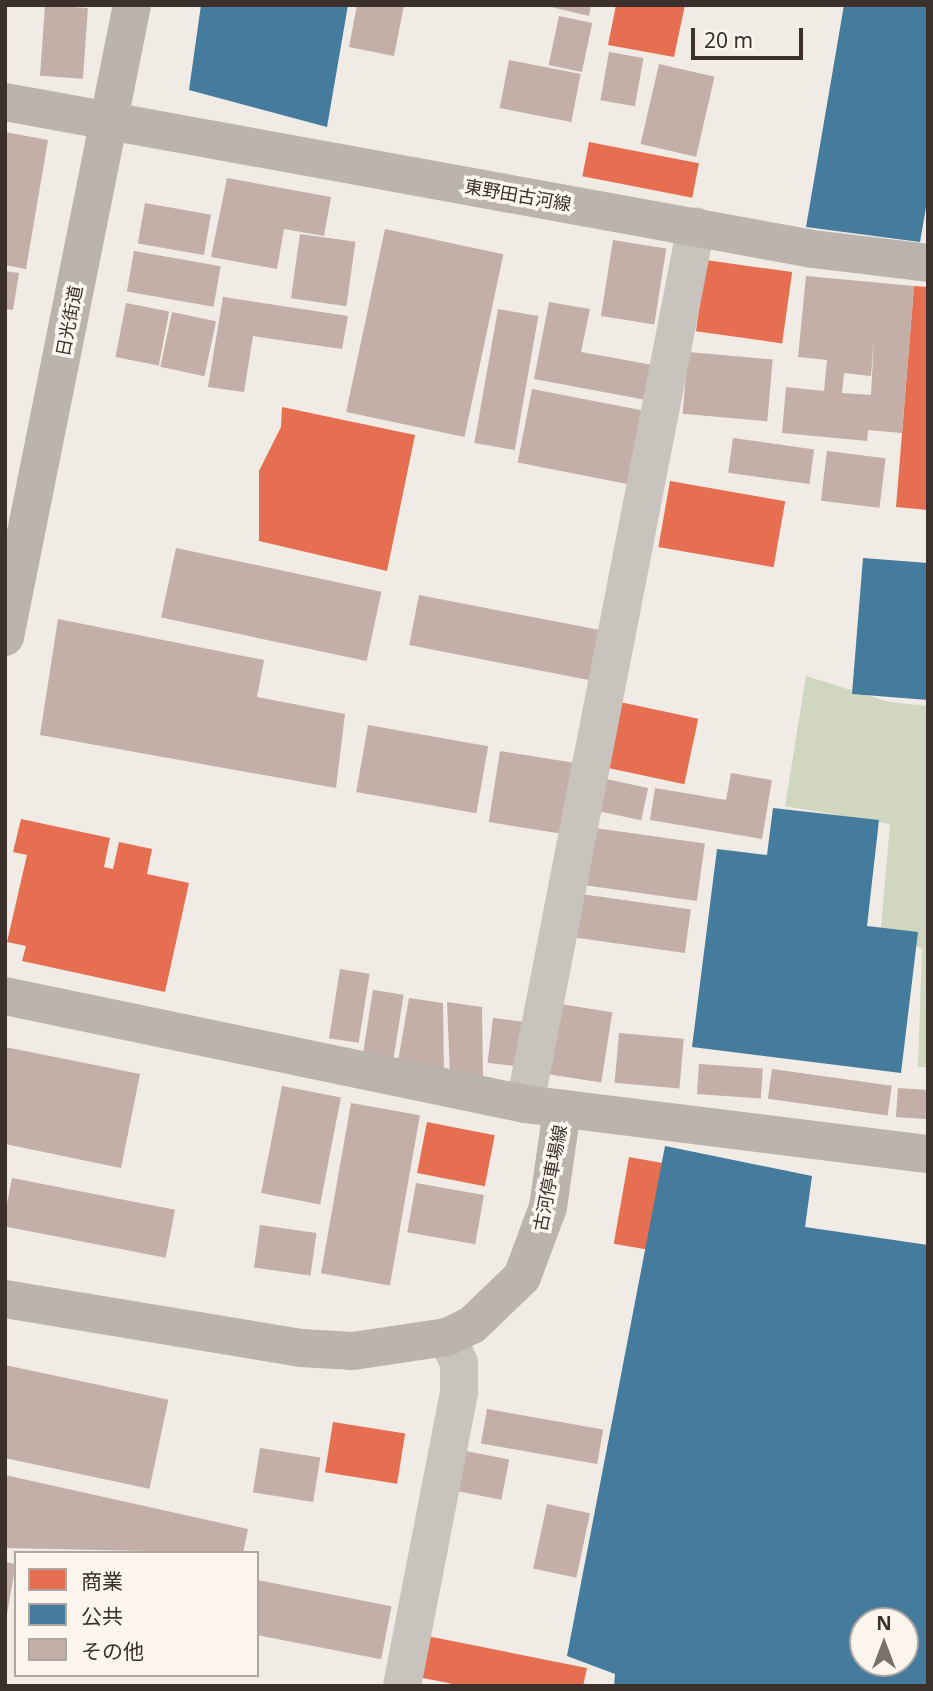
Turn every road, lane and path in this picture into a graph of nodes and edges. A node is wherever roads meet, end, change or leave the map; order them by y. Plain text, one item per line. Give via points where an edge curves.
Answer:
1 (132, 5) edge
2 (5, 102) edge
3 (109, 120) junction
4 (696, 227) junction
5 (928, 264) edge
6 (15, 542) edge
7 (5, 637) edge
8 (5, 996) edge
9 (525, 1104) junction
10 (562, 1110) junction
11 (928, 1154) edge
12 (5, 1298) edge
13 (447, 1337) junction
14 (402, 1686) edge

1 - 3 main road, 日光街道
2 - 3 main road, 東野田古河線
3 - 4 main road, 東野田古河線
3 - 6 main road, 日光街道
4 - 5 main road, 東野田古河線
4 - 9 street
6 - 7 main road, 日光街道
8 - 9 main road
9 - 10 main road
10 - 11 main road, 古河停車場線
10 - 13 main road, 古河停車場線 via 548,1207 522,1277 472,1325
12 - 13 main road, 古河停車場線 via 301,1348 353,1351
13 - 14 street via 458,1363 459,1392

